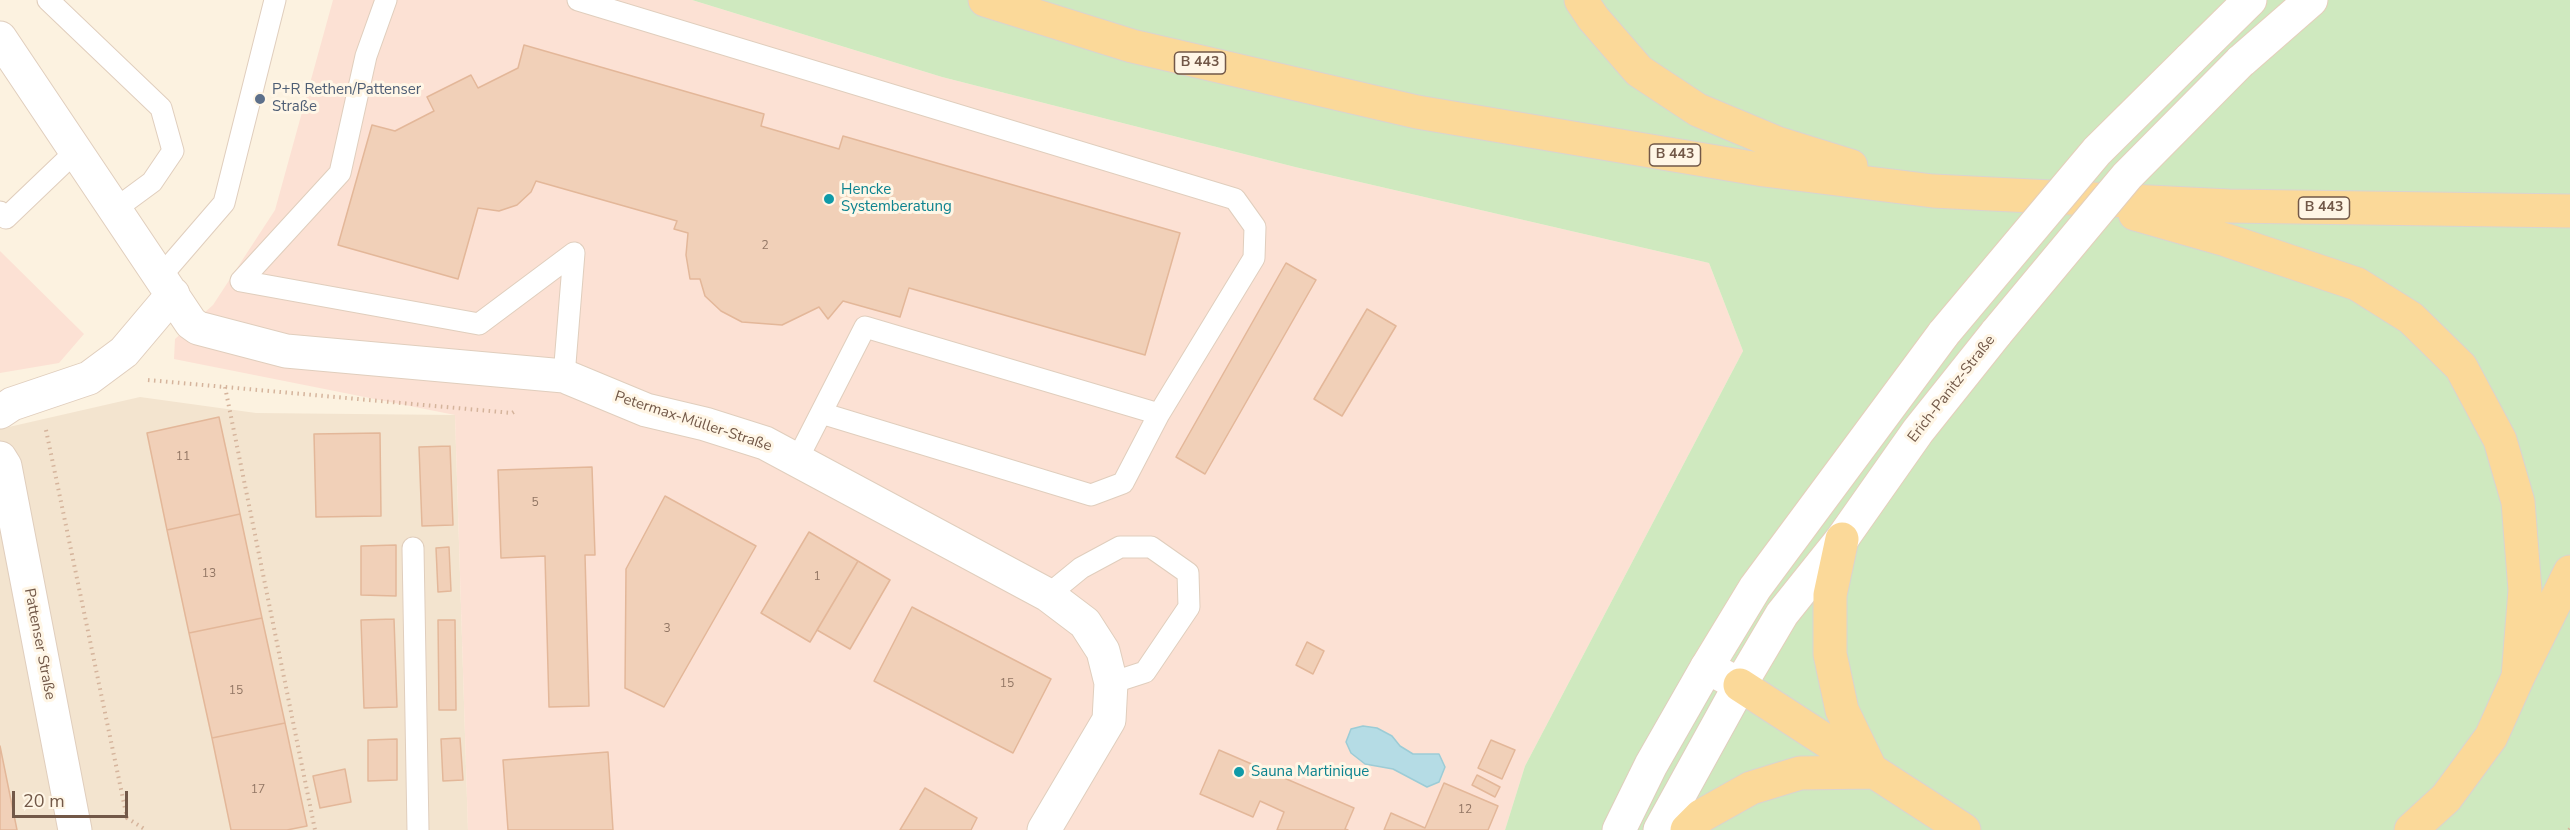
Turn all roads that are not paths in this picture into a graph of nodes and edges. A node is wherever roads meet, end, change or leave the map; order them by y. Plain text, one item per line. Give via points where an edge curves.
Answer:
1 (48, 0) edge
2 (275, 0) edge
3 (386, 0) edge
4 (578, 0) edge
5 (986, 0) edge
6 (1581, 0) edge
7 (2250, 0) edge
8 (2311, 0) edge
9 (0, 38) edge
10 (76, 152) junction
11 (1933, 191) junction
12 (2079, 198) junction
13 (114, 210) junction
14 (0, 212) edge
15 (2570, 212) edge
16 (167, 285) junction
17 (564, 376) junction
18 (0, 412) edge
19 (821, 413) junction
20 (1159, 414) junction
21 (0, 458) edge
22 (797, 460) junction
23 (1842, 539) junction
24 (413, 548) dead end
25 (2570, 572) edge
26 (1048, 595) junction
27 (1707, 667) junction
28 (2518, 677) junction
29 (1111, 683) junction
30 (1740, 685) junction
31 (1872, 772) junction
32 (75, 830) edge
33 (418, 830) edge
34 (1044, 830) edge
35 (1618, 830) edge
36 (1660, 830) edge
37 (1687, 830) edge
38 (1964, 830) edge
39 (2411, 830) edge

1 - 13 lane via 161,108 173,151 152,182
2 - 16 lane via 224,203
3 - 17 lane via 366,56 340,173 241,281 479,324 574,253
4 - 20 lane via 1235,199 1255,227 1254,258
5 - 11 main road, B 443 via 1132,46 1417,112 1764,170
6 - 11 main road via 1640,71 1698,110 1778,143
7 - 27 street, bridge via 2097,151 1944,333 1755,588
8 - 23 street, Erich-Panitz-Straße, bridge via 2240,62 2127,176 1918,431
9 - 10 street, Petermax-Müller-Straße
10 - 13 street, Petermax-Müller-Straße
10 - 14 lane via 6,218
11 - 12 main road, B 443
12 - 15 main road, B 443 via 2229,206
12 - 28 main road via 2226,240 2357,284 2411,318 2461,367 2500,440 2518,502 2525,590
13 - 16 street, Petermax-Müller-Straße
16 - 17 street, Petermax-Müller-Straße via 198,328 286,351
16 - 18 street via 124,352 89,378 12,404
17 - 22 street, Petermax-Müller-Straße via 646,410 765,443
19 - 20 lane via 1091,495 1122,483
19 - 20 lane via 865,327
19 - 22 lane
21 - 32 street, Pattenser Straße via 5,466
22 - 26 street, Petermax-Müller-Straße
23 - 30 street, Erich-Panitz-Straße via 1782,614
23 - 31 main road via 1830,596 1830,654 1842,710
24 - 33 lane
25 - 28 main road
26 - 29 street, Petermax-Müller-Straße via 1086,623 1103,651
26 - 29 lane via 1081,568 1120,547 1151,547 1188,573 1189,607 1145,672
27 - 30 street
27 - 35 street
28 - 39 main road via 2490,738 2446,798
29 - 34 street via 1109,720
30 - 31 main road
30 - 36 street, Erich-Panitz-Straße
31 - 37 main road via 1800,773 1750,788 1701,816
31 - 38 main road

